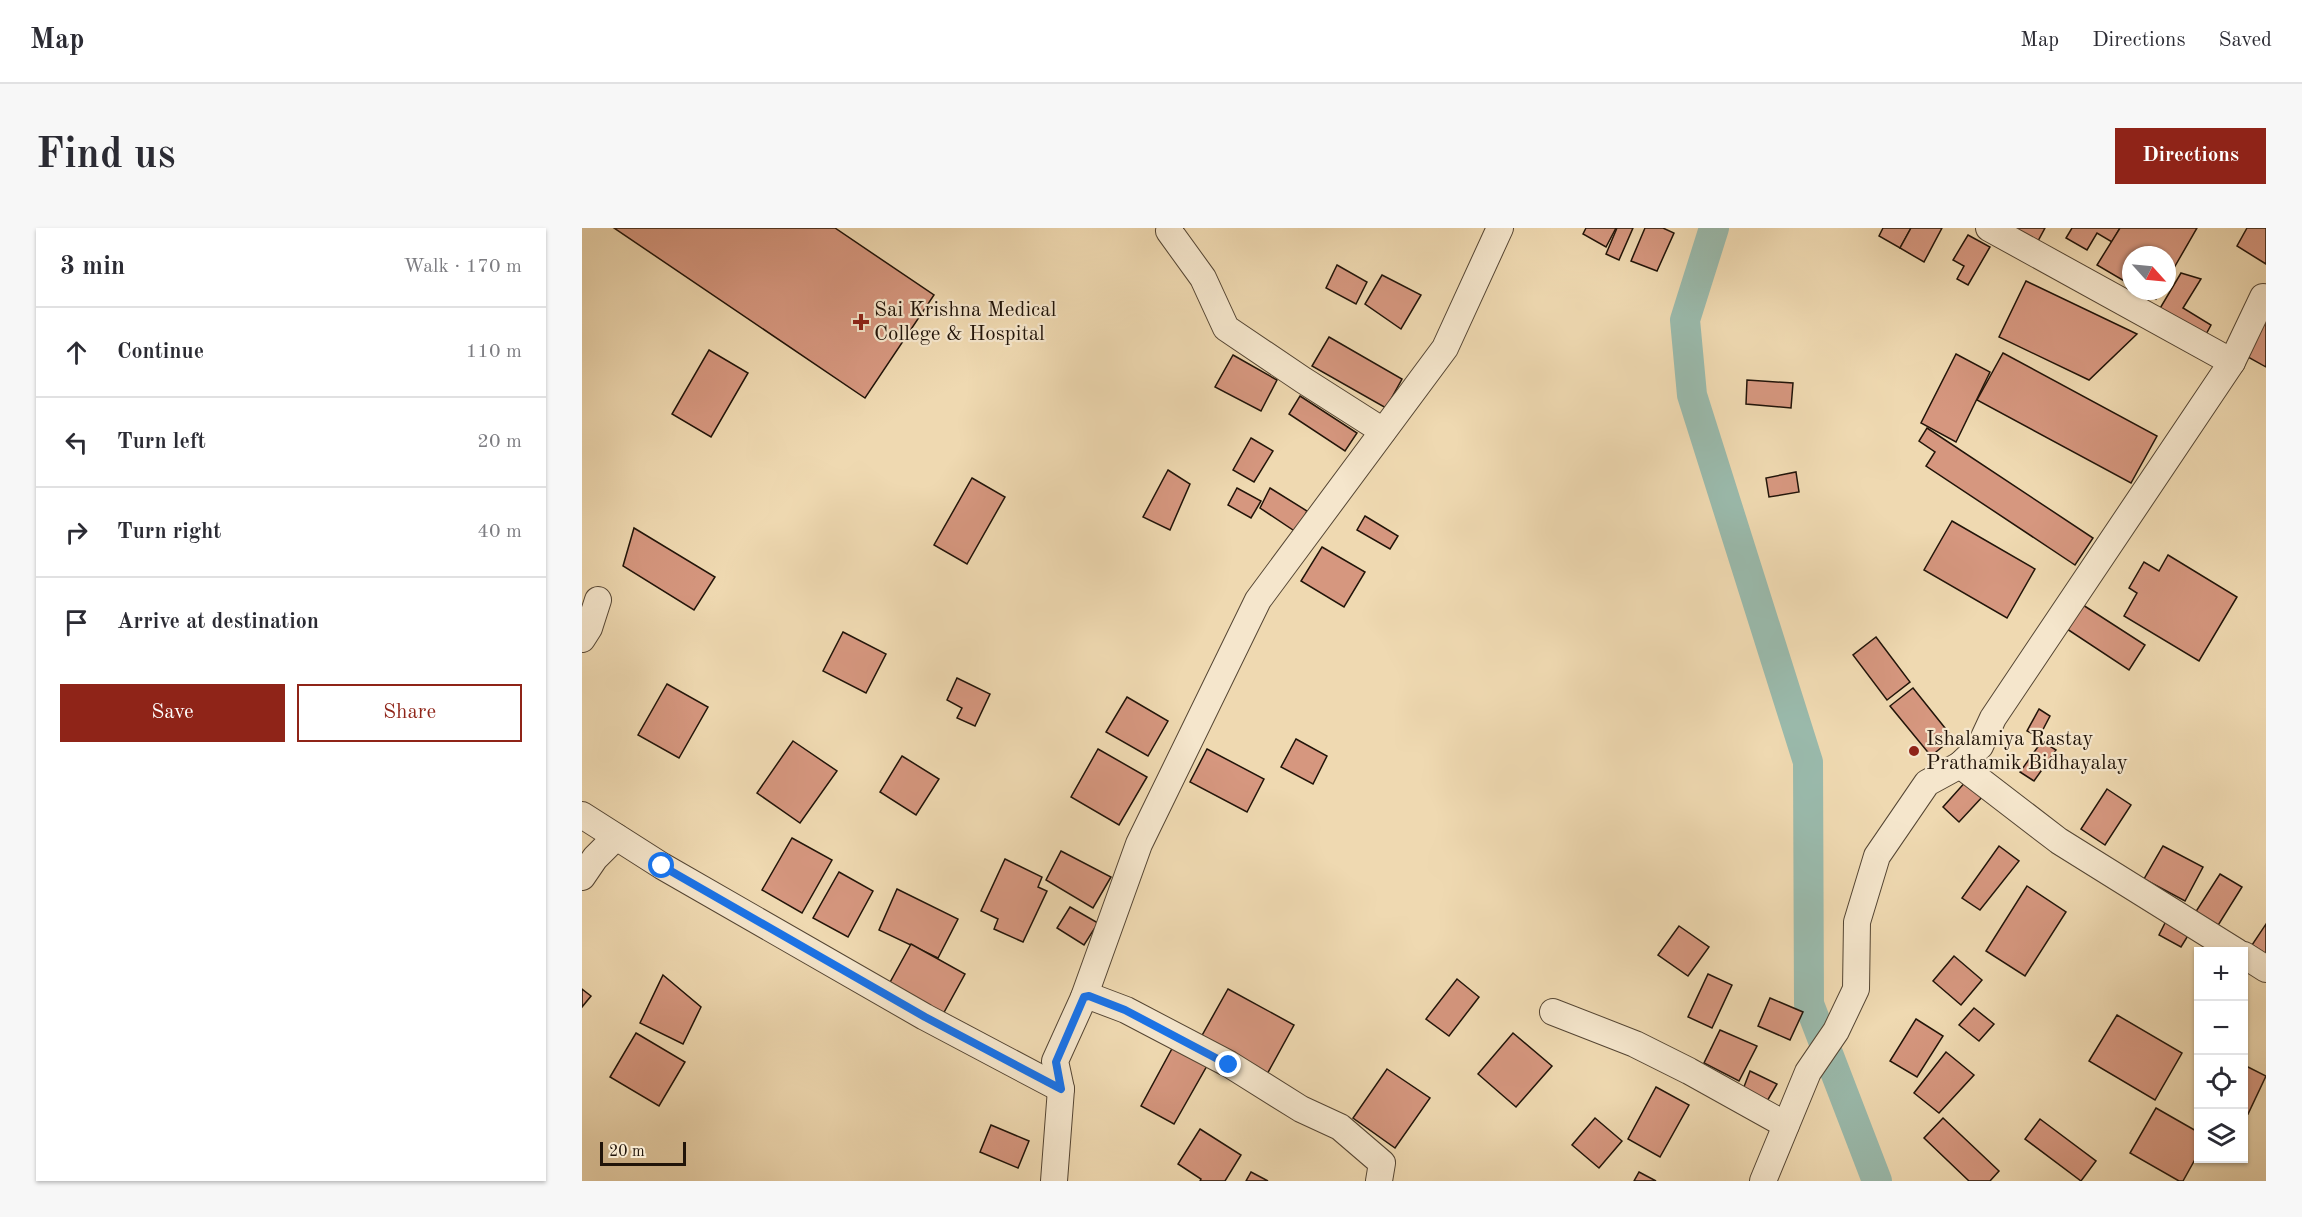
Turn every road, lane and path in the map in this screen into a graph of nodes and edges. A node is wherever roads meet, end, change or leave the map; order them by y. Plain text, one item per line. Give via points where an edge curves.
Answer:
1 (1170, 228) edge
2 (1500, 228) edge
3 (1989, 228) edge
4 (2266, 299) edge
5 (2232, 362) junction
6 (1383, 431) junction
7 (598, 600) dead end
8 (582, 639) edge
9 (1960, 765) junction
10 (582, 815) edge
11 (616, 837) junction
12 (582, 877) edge
13 (2230, 947) edge
14 (2248, 958) edge
15 (2266, 969) edge
16 (1084, 997) junction
17 (1552, 1012) dead end
18 (1061, 1089) junction
19 (1786, 1125) junction
20 (1054, 1181) edge
21 (1379, 1181) edge
22 (1763, 1181) edge

1 - 6 street via 1203,278 1226,327
2 - 6 street via 1445,348
3 - 5 street
4 - 5 street via 2263,297
5 - 9 street via 1993,718 1980,746
6 - 16 street via 1258,600 1138,844
7 - 8 street
9 - 13 street via 2059,842
9 - 19 street via 1927,783 1877,855 1857,922 1856,989 1836,1031 1808,1072
10 - 11 street
11 - 12 street
11 - 18 street via 925,1017
14 - 15 street
16 - 18 street via 1056,1062
16 - 21 street via 1125,1010 1229,1065 1301,1109 1340,1126 1382,1164
17 - 19 street via 1635,1044
18 - 20 street
19 - 22 street

